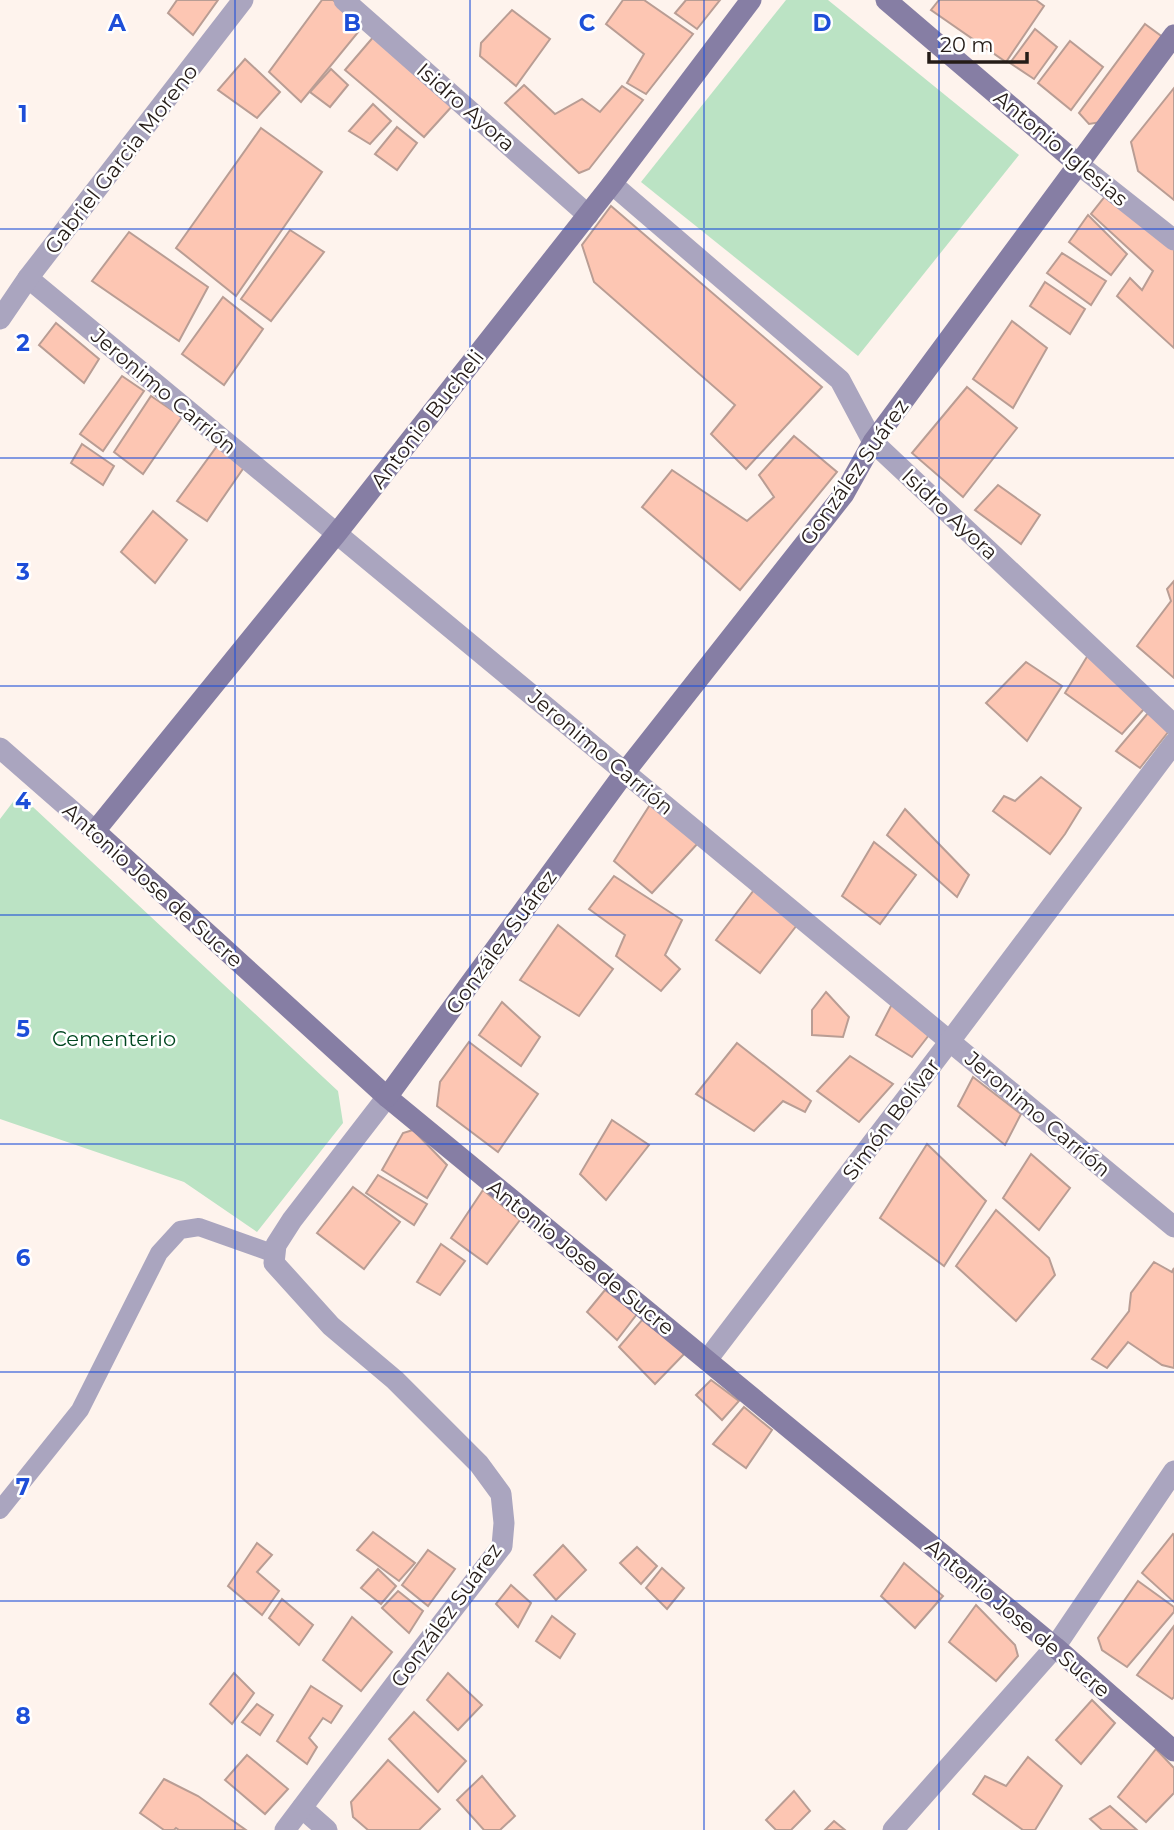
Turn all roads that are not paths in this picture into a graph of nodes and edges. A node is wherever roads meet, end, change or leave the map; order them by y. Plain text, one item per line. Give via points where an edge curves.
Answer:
1 (243, 0) edge
2 (344, 0) edge
3 (751, 0) edge
4 (886, 0) edge
5 (1174, 35) edge
6 (1078, 163) junction
7 (612, 184) junction
8 (588, 215) junction
9 (1174, 240) edge
10 (28, 278) junction
11 (0, 319) edge
12 (873, 442) junction
13 (337, 533) junction
14 (1174, 725) edge
15 (1174, 743) edge
16 (0, 748) edge
17 (625, 772) junction
18 (95, 831) junction
19 (950, 1041) junction
20 (387, 1097) junction
21 (1174, 1227) edge
22 (275, 1254) junction
23 (707, 1360) junction
24 (1174, 1471) edge
25 (0, 1510) edge
26 (1055, 1647) junction
27 (1174, 1751) edge
28 (302, 1808) junction
29 (285, 1830) edge
30 (327, 1830) edge
31 (893, 1830) edge

1 - 10 street, Gabriel Garcia Moreno
2 - 8 street, Isidro Ayora
3 - 7 street, Antonio Bucheli
4 - 6 street, Antonio Iglesias
5 - 6 street, González Suárez
6 - 9 street, Antonio Iglesias
6 - 12 street, González Suárez
7 - 8 street, Antonio Bucheli
7 - 12 street, Isidro Ayora via 840,380
8 - 13 street, Antonio Bucheli
10 - 11 street, Gabriel Garcia Moreno
10 - 13 street, Jeronimo Carrión
12 - 14 street, Isidro Ayora
12 - 17 street, González Suárez via 844,494
13 - 17 street, Jeronimo Carrión
13 - 18 street, Antonio Bucheli
15 - 19 street, Simón Bolívar
16 - 18 street, Antonio Jose de Sucre
17 - 19 street, Jeronimo Carrión
17 - 20 street, González Suárez
18 - 20 street, Antonio Jose de Sucre
19 - 21 street, Jeronimo Carrión
19 - 23 street, Simón Bolívar
20 - 22 street, González Suárez via 292,1220
20 - 23 street, Antonio Jose de Sucre
22 - 25 lane via 199,1227 180,1230 159,1253 80,1410
22 - 28 street, González Suárez via 274,1263 331,1326 395,1380 479,1464 501,1494 504,1523 502,1546
23 - 26 street, Antonio Jose de Sucre
24 - 26 street
26 - 27 street, Antonio Jose de Sucre
26 - 31 street
28 - 29 street, González Suárez
28 - 30 street

